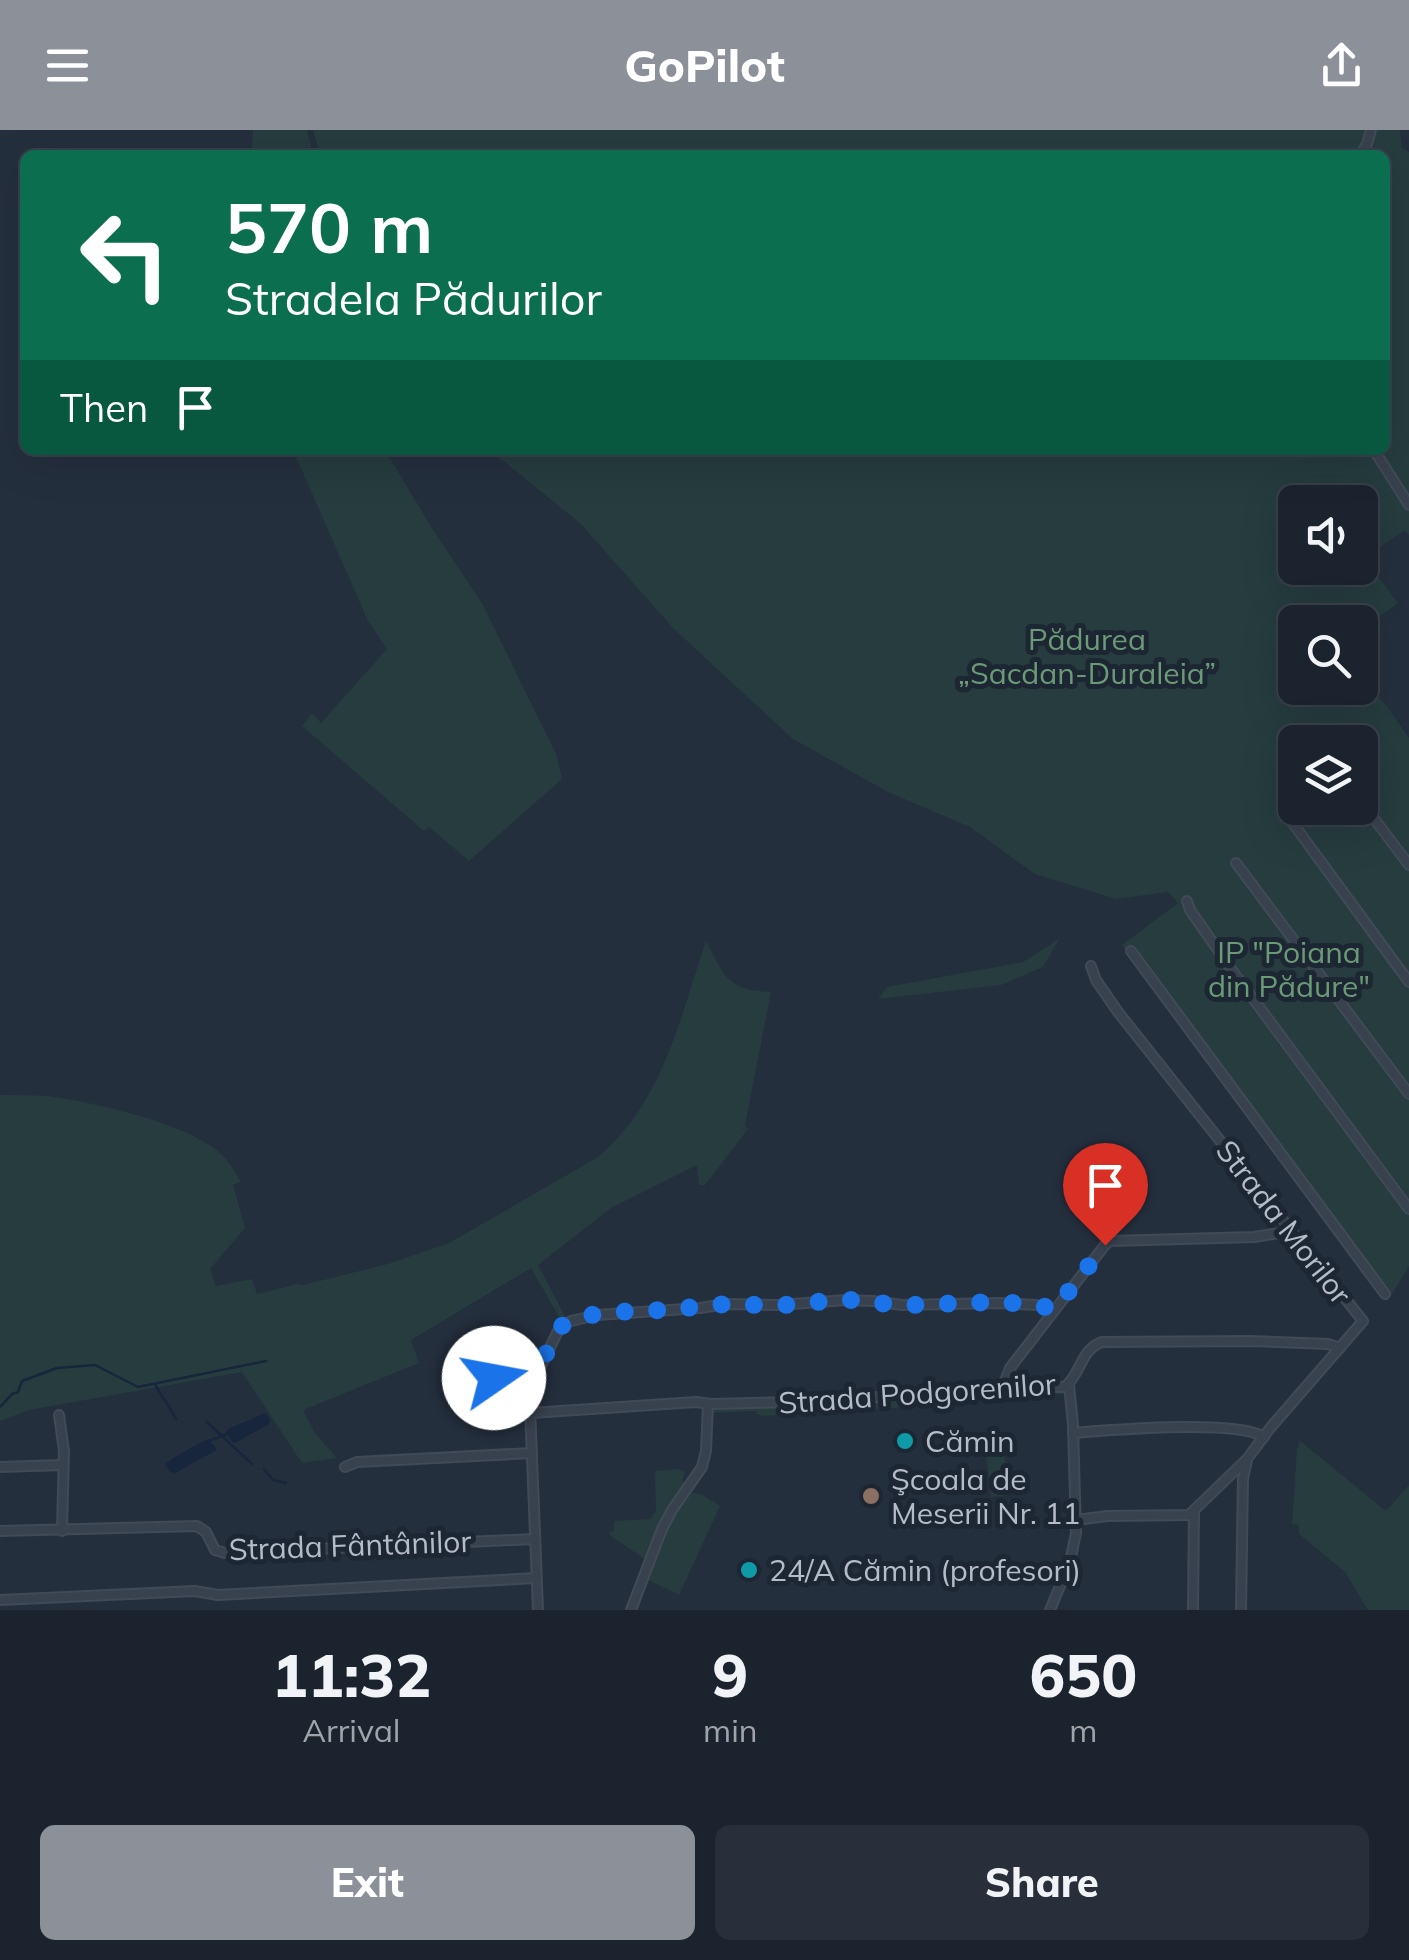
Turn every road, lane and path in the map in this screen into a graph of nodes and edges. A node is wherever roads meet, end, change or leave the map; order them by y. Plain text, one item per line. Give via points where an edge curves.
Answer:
1 (1377, 455) edge
2 (1409, 505) edge
3 (1378, 824) edge
4 (1294, 825) edge
5 (1236, 862) dead end
6 (1409, 864) edge
7 (1187, 901) dead end
8 (1131, 951) dead end
9 (1091, 966) dead end
10 (1409, 982) edge
11 (1409, 1094) edge
12 (1409, 1209) edge
13 (1292, 1232) junction
14 (1385, 1294) dead end
15 (1055, 1309) junction
16 (1340, 1348) junction
17 (532, 1376) junction
18 (448, 1382) dead end
19 (1069, 1385) junction
20 (1003, 1386) junction
21 (708, 1404) junction
22 (531, 1413) junction
23 (59, 1415) dead end
24 (1073, 1433) junction
25 (1264, 1437) junction
26 (532, 1454) junction
27 (1247, 1459) junction
28 (63, 1464) junction
29 (346, 1466) dead end
30 (0, 1467) edge
31 (1194, 1511) junction
32 (1076, 1520) junction
33 (0, 1531) edge
34 (62, 1531) junction
35 (534, 1539) junction
36 (536, 1578) junction
37 (0, 1600) edge
38 (538, 1610) edge
39 (631, 1610) edge
40 (1050, 1610) edge
41 (1193, 1610) edge
42 (1241, 1610) edge

1 - 2 street
3 - 6 street
4 - 10 street
5 - 11 street
7 - 12 street
8 - 14 street
9 - 13 street, Strada Morilor via 1118,1012
13 - 15 street via 1110,1241
13 - 16 street, Strada Morilor via 1363,1321
15 - 17 street via 846,1300 612,1313 560,1327
15 - 20 street
16 - 19 street, Strada Podgorenilor via 1102,1342 1089,1349
16 - 25 street, Strada Morilor
17 - 18 street
17 - 22 street
19 - 20 street, Strada Podgorenilor
19 - 24 street
20 - 21 street, Strada Podgorenilor
21 - 22 street, Strada Podgorenilor
21 - 39 street via 702,1467 662,1529
22 - 26 street
23 - 28 street
24 - 25 street via 1203,1427
24 - 32 street
25 - 27 street, Strada Morilor
26 - 29 street
26 - 35 street
27 - 31 street, Strada Morilor
27 - 42 street
28 - 30 street
28 - 34 street
31 - 32 street via 1184,1517
31 - 41 street
32 - 40 street via 1070,1562
33 - 34 street, Strada Fântânilor
34 - 35 street, Strada Fântânilor via 196,1526 215,1550 226,1553
35 - 36 street
36 - 37 street
36 - 38 street

